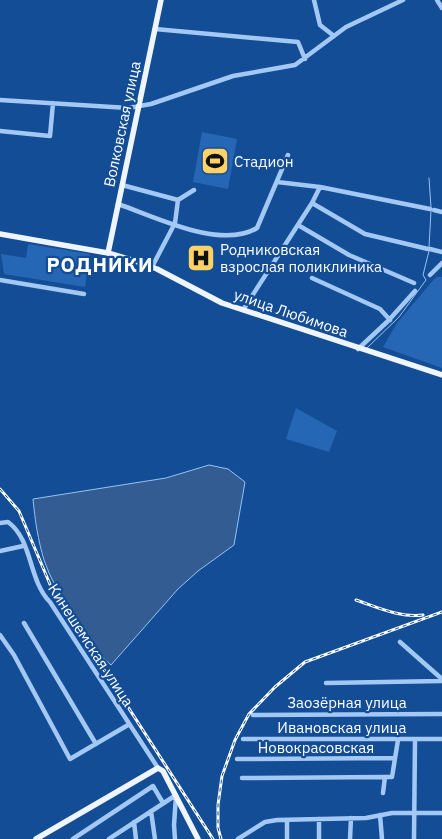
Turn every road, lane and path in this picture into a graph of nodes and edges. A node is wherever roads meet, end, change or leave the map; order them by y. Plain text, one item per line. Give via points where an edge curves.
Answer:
1 (161, 0) edge
2 (314, 0) edge
3 (403, 0) edge
4 (437, 0) edge
5 (442, 8) edge
6 (155, 30) junction
7 (334, 36) junction
8 (306, 58) junction
9 (0, 100) edge
10 (53, 103) junction
11 (139, 107) junction
12 (0, 131) edge
13 (288, 154) dead end
14 (277, 182) junction
15 (122, 185) junction
16 (320, 187) junction
17 (194, 190) dead end
18 (178, 200) junction
19 (312, 203) junction
20 (118, 204) junction
21 (442, 212) edge
22 (174, 223) junction
23 (298, 225) junction
24 (0, 234) edge
25 (442, 252) edge
26 (108, 253) junction
27 (442, 263) edge
28 (152, 268) junction
29 (430, 275) dead end
30 (312, 278) dead end
31 (0, 280) edge
32 (414, 282) dead end
33 (415, 291) dead end
34 (84, 294) dead end
35 (243, 310) junction
36 (390, 320) junction
37 (362, 350) junction
38 (442, 375) edge
39 (0, 523) edge
40 (23, 546) junction
41 (0, 551) edge
42 (24, 623) dead end
43 (0, 635) edge
44 (400, 642) dead end
45 (442, 680) edge
46 (326, 683) dead end
47 (442, 714) edge
48 (253, 715) dead end
49 (128, 725) junction
50 (442, 738) edge
51 (243, 739) dead end
52 (398, 740) junction
53 (415, 740) junction
54 (96, 744) junction
55 (395, 758) junction
56 (238, 759) dead end
57 (158, 768) junction
58 (385, 777) junction
59 (242, 778) dead end
60 (383, 793) dead end
61 (176, 795) junction
62 (163, 803) junction
63 (151, 811) junction
64 (415, 812) junction
65 (442, 813) edge
66 (380, 814) junction
67 (351, 818) junction
68 (319, 819) junction
69 (287, 820) junction
70 (134, 822) junction
71 (36, 839) edge
72 (73, 839) edge
73 (109, 839) edge
74 (136, 839) edge
75 (155, 839) edge
76 (175, 839) edge
77 (198, 839) edge
78 (238, 839) edge
79 (287, 839) edge
80 (319, 839) edge
81 (350, 839) edge
82 (382, 839) edge
83 (414, 839) edge

1 - 6 main road, Волковская улица
2 - 7 street via 320,25
3 - 7 street
4 - 5 street
6 - 8 street via 298,42
6 - 11 main road, Волковская улица
7 - 8 street
8 - 11 street via 282,69 233,76
9 - 10 street
10 - 11 street
10 - 12 street via 50,136
11 - 15 main road, Волковская улица
13 - 14 street
14 - 16 street
14 - 22 street via 257,228 247,234 212,236
15 - 18 street
15 - 20 main road, Волковская улица
16 - 19 street
16 - 21 street
17 - 18 street
18 - 22 street
19 - 23 street
19 - 25 street via 365,234
20 - 22 street
20 - 26 main road, Волковская улица
22 - 28 street
23 - 32 street via 348,255
23 - 35 street
24 - 26 main road, улица Любимова
26 - 28 main road, улица Любимова
27 - 29 street
28 - 35 main road, улица Любимова
30 - 36 street via 380,309
31 - 34 street
33 - 36 street
35 - 37 main road, улица Любимова
36 - 37 street
37 - 38 main road, улица Любимова
39 - 40 street, Кинешемская улица via 8,522 18,529
40 - 41 street
40 - 49 street, Кинешемская улица via 40,592 50,602
42 - 54 street
43 - 54 street via 70,759
44 - 45 street
45 - 46 street
47 - 48 street, Заозёрная улица
49 - 54 street
49 - 57 street, Кинешемская улица
50 - 53 street, Ивановская улица
51 - 52 street, Ивановская улица
52 - 53 street, Ивановская улица
52 - 55 street
53 - 64 street
55 - 56 street, Новокрасовская
55 - 58 street via 392,777
57 - 61 main road
57 - 71 main road
58 - 59 street
58 - 60 street
61 - 62 street
61 - 76 street
61 - 77 main road
62 - 63 street
62 - 72 street via 153,786
63 - 70 street
63 - 75 street
64 - 65 street
64 - 66 street
64 - 83 street
66 - 67 street
66 - 82 street
67 - 68 street
67 - 81 street
68 - 69 street
68 - 80 street
69 - 78 street via 265,822
69 - 79 street
70 - 73 street
70 - 74 street

